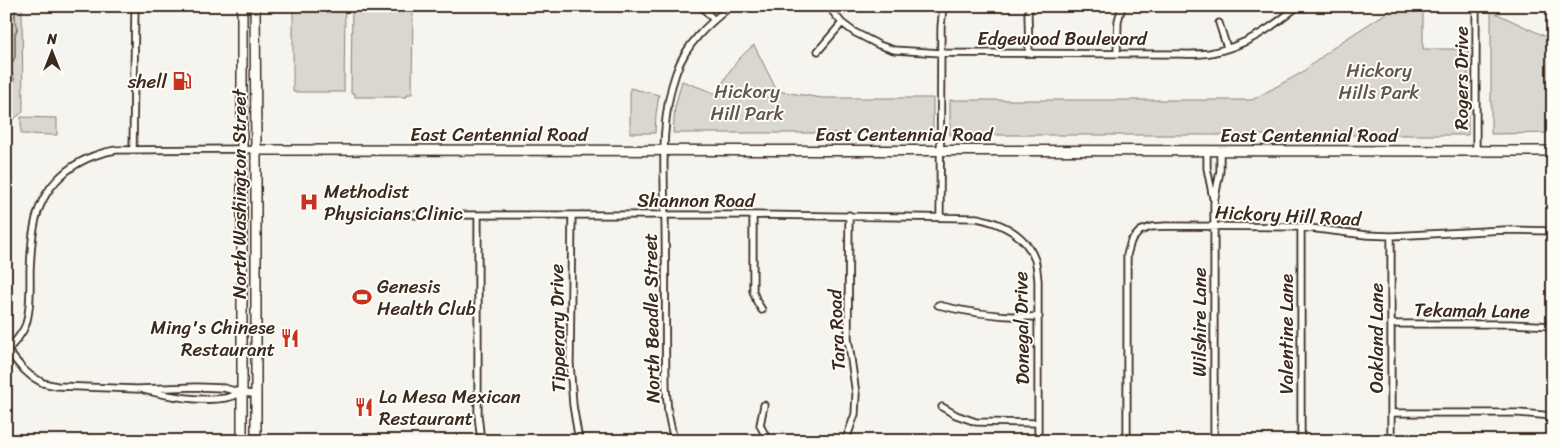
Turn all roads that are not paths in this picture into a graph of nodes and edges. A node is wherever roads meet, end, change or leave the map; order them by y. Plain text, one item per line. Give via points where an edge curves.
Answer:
1 (135, 6) edge
2 (242, 6) edge
3 (255, 6) edge
4 (702, 6) edge
5 (731, 6) edge
6 (828, 6) edge
7 (943, 6) edge
8 (1030, 6) edge
9 (1122, 6) edge
10 (1298, 6) edge
11 (1476, 6) edge
12 (714, 20) junction
13 (1219, 23) dead end
14 (842, 24) junction
15 (1227, 48) junction
16 (818, 51) dead end
17 (1117, 52) junction
18 (941, 53) junction
19 (1029, 53) junction
20 (133, 149) junction
21 (242, 150) junction
22 (256, 150) junction
23 (940, 150) junction
24 (665, 151) junction
25 (1207, 151) junction
26 (1220, 151) junction
27 (1476, 151) junction
28 (1553, 151) edge
29 (1214, 203) junction
30 (414, 215) dead end
31 (478, 215) junction
32 (572, 215) junction
33 (665, 215) junction
34 (753, 215) junction
35 (849, 215) junction
36 (940, 217) junction
37 (977, 218) joint
38 (1213, 225) junction
39 (1301, 227) junction
40 (1553, 231) edge
41 (1391, 236) junction
42 (938, 305) dead end
43 (762, 310) dead end
44 (1039, 317) junction
45 (1391, 324) junction
46 (1553, 326) edge
47 (7, 351) edge
48 (137, 389) junction
49 (242, 393) junction
50 (256, 394) junction
51 (764, 405) dead end
52 (942, 407) dead end
53 (1390, 413) junction
54 (1553, 416) edge
55 (1038, 423) junction
56 (242, 441) edge
57 (256, 441) edge
58 (481, 441) edge
59 (579, 441) edge
60 (674, 441) edge
61 (768, 441) edge
62 (844, 441) edge
63 (1038, 441) edge
64 (1126, 441) edge
65 (1214, 441) edge
66 (1301, 441) edge
67 (1391, 441) edge

1 - 20 street
2 - 21 street, North Washington Street
3 - 22 street, North Washington Street
4 - 12 street
5 - 12 street, North Beadle Street
6 - 14 street, Edgewood Boulevard
7 - 18 street
8 - 19 street
9 - 17 street
10 - 15 street, Edgewood Boulevard via 1260,35
11 - 27 street, Rogers Drive
12 - 24 street, North Beadle Street via 689,47 676,72 669,96
13 - 15 street
14 - 16 street
14 - 18 street, Edgewood Boulevard via 867,40 894,50
15 - 17 street, Edgewood Boulevard via 1208,53
17 - 19 street, Edgewood Boulevard
18 - 19 street, Edgewood Boulevard
18 - 23 street
20 - 21 street
20 - 47 street via 101,152 70,167 47,192 34,227 26,323
21 - 22 street
21 - 49 street, North Washington Street
22 - 24 street, East Centennial Road
22 - 50 street, North Washington Street
23 - 24 street, East Centennial Road
23 - 25 street, East Centennial Road
23 - 36 street
24 - 33 street, North Beadle Street
25 - 26 street, East Centennial Road
25 - 29 street, Wilshire Lane
26 - 27 street, East Centennial Road
26 - 29 street, Wilshire Lane
27 - 28 street, East Centennial Road
29 - 38 street, Wilshire Lane
30 - 31 street, Shannon Road
31 - 32 street, Shannon Road
31 - 58 street via 478,415
32 - 33 street, Shannon Road
32 - 59 street, Tipperary Drive via 570,363
33 - 34 street, Shannon Road
33 - 60 street, North Beadle Street via 666,388
34 - 35 street, Shannon Road
34 - 43 street via 753,291
35 - 36 street, Shannon Road
35 - 62 street, Tara Road via 848,338 856,394 855,414
36 - 37 street, Shannon Road
37 - 44 street, Donegal Drive via 1007,228 1028,248 1035,260
38 - 39 street, Hickory Hill Road
38 - 64 street, Hickory Hill Road via 1151,227 1140,231 1131,241 1127,255
38 - 65 street, Wilshire Lane
39 - 41 street, Hickory Hill Road
39 - 66 street, Valentine Lane
40 - 41 street, Hickory Hill Road via 1504,230
41 - 45 street, Oakland Lane
42 - 44 street via 1006,317
44 - 55 street, Donegal Drive
45 - 46 street, Tekamah Lane
45 - 53 street, Oakland Lane
47 - 48 street via 22,368 43,383
48 - 49 street via 224,388
48 - 49 street via 194,398 225,398
49 - 50 street
49 - 56 street, North Washington Street
50 - 57 street, North Washington Street
51 - 61 street via 760,425
52 - 55 street via 976,422
53 - 54 street
53 - 67 street, Oakland Lane
55 - 63 street, Donegal Drive

